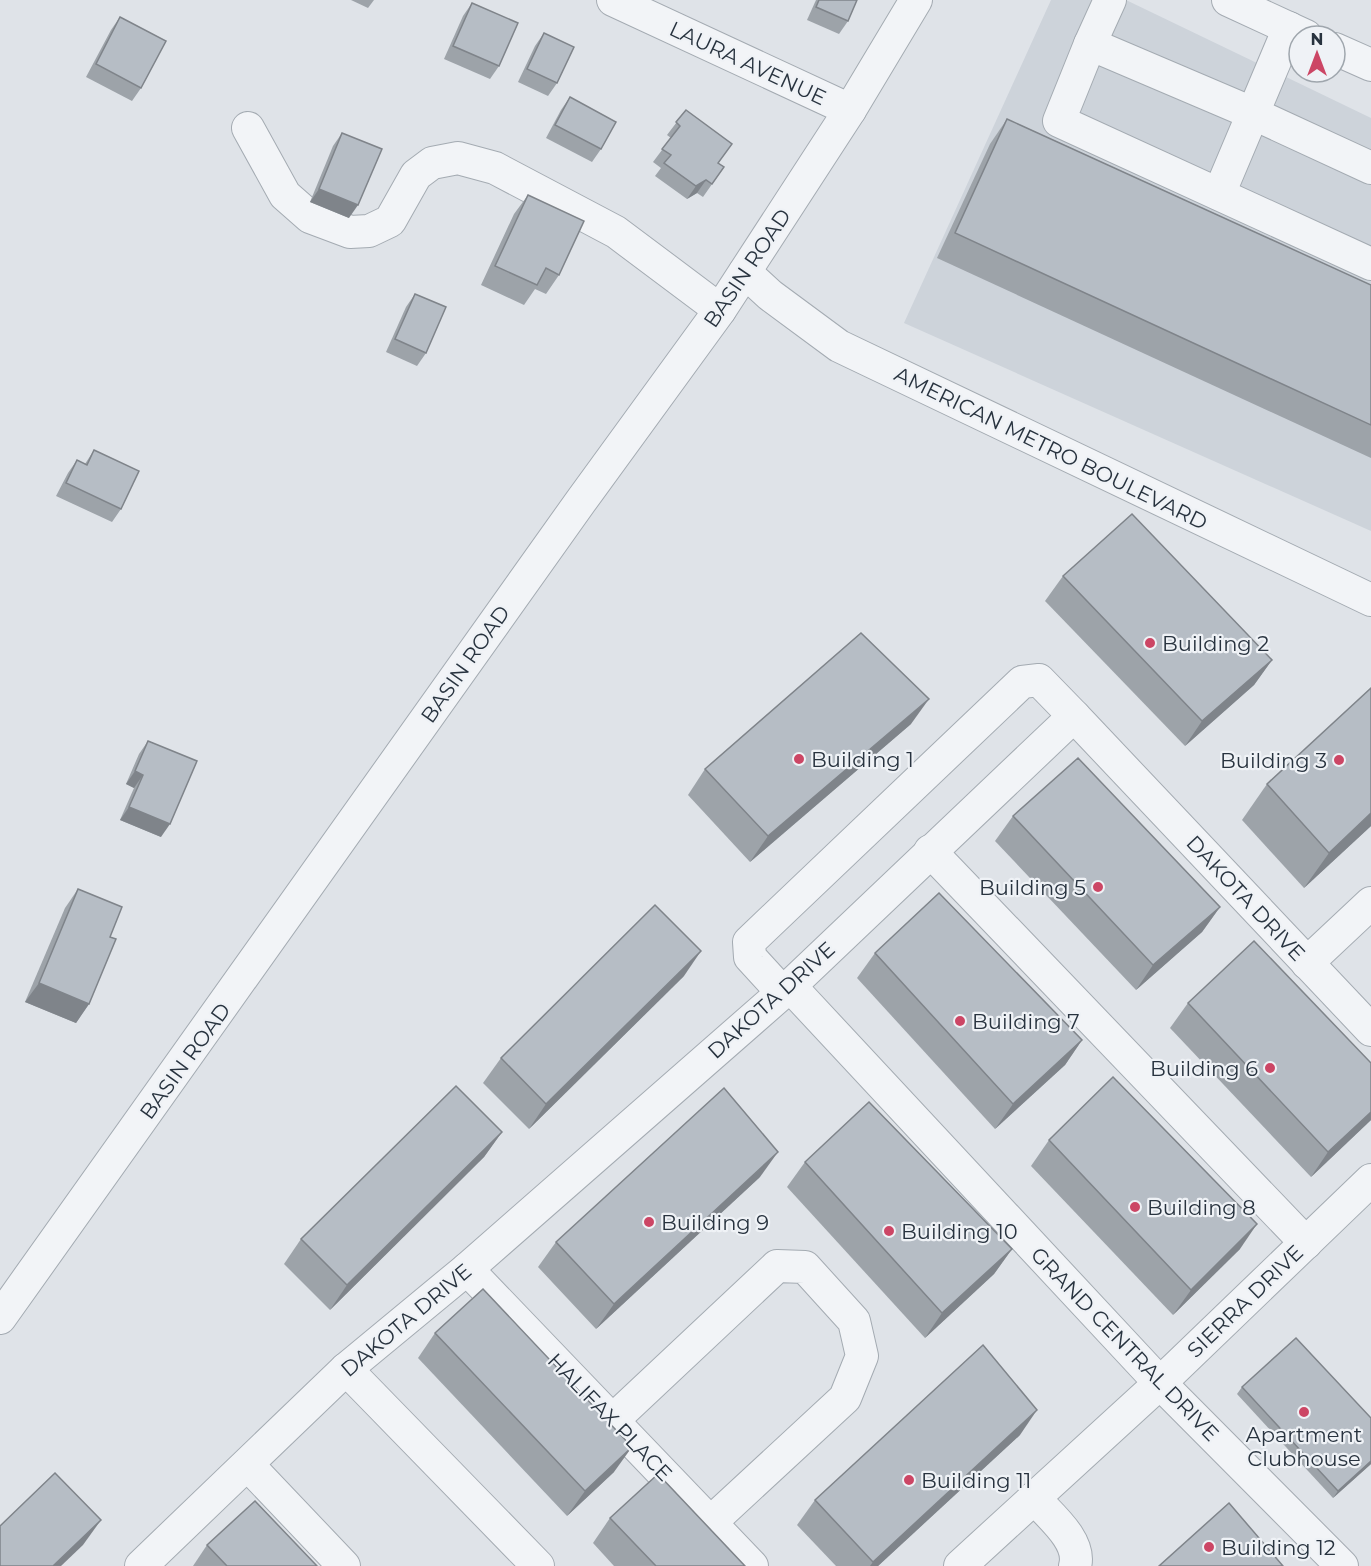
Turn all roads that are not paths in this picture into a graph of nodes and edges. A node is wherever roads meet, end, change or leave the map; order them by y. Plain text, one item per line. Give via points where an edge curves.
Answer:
1 (613, 0) edge
2 (916, 0) edge
3 (1110, 0) edge
4 (1228, 0) edge
5 (1287, 27) edge
6 (1090, 44) junction
7 (1287, 51) edge
8 (1347, 54) edge
9 (1371, 65) edge
10 (850, 110) junction
11 (1252, 113) junction
12 (248, 128) dead end
13 (1371, 168) edge
14 (1219, 194) junction
15 (1371, 264) edge
16 (746, 272) junction
17 (720, 310) junction
18 (1371, 600) edge
19 (1074, 716) junction
20 (930, 851) junction
21 (1371, 903) edge
22 (1307, 963) junction
23 (786, 989) junction
24 (1371, 1030) edge
25 (1371, 1180) edge
26 (1306, 1243) junction
27 (467, 1269) junction
28 (0, 1318) edge
29 (346, 1369) junction
30 (1160, 1383) junction
31 (613, 1420) junction
32 (248, 1465) junction
33 (1034, 1498) junction
34 (711, 1522) junction
35 (141, 1566) edge
36 (344, 1566) edge
37 (538, 1566) edge
38 (752, 1566) edge
39 (960, 1566) edge
40 (1075, 1566) edge
41 (1342, 1566) edge

1 - 10 street, LAURA AVENUE
2 - 10 street, BASIN ROAD
3 - 6 street
4 - 5 street
6 - 11 street
6 - 14 street via 1059,121
7 - 11 street
8 - 9 street
10 - 16 street, BASIN ROAD
11 - 13 street
11 - 14 street
12 - 17 street via 285,195 310,218 350,232 369,231 390,221 416,175 432,163 458,158 495,168 616,232
14 - 15 street
16 - 17 street, BASIN ROAD
16 - 18 street, AMERICAN METRO BOULEVARD via 770,295 839,346
17 - 28 street, BASIN ROAD
19 - 20 street, DAKOTA DRIVE
19 - 22 street, DAKOTA DRIVE
19 - 23 street, GRAND CENTRAL DRIVE via 1040,680 1022,682 748,942 750,957
20 - 23 street, DAKOTA DRIVE
20 - 26 street
21 - 22 street
22 - 24 street, DAKOTA DRIVE
23 - 27 street, DAKOTA DRIVE
23 - 30 street, GRAND CENTRAL DRIVE
25 - 26 street, SIERRA DRIVE
26 - 30 street, SIERRA DRIVE
27 - 29 street, DAKOTA DRIVE
27 - 31 street, HALIFAX PLACE
29 - 32 street, DAKOTA DRIVE
29 - 37 street
30 - 33 street, SIERRA DRIVE
30 - 41 street, GRAND CENTRAL DRIVE
31 - 34 street, HALIFAX PLACE
31 - 34 street via 777,1266 805,1267 854,1321 862,1356 845,1398
32 - 35 street, DAKOTA DRIVE
32 - 36 street
33 - 39 street, SIERRA DRIVE
33 - 40 street via 1072,1544
34 - 38 street, HALIFAX PLACE

